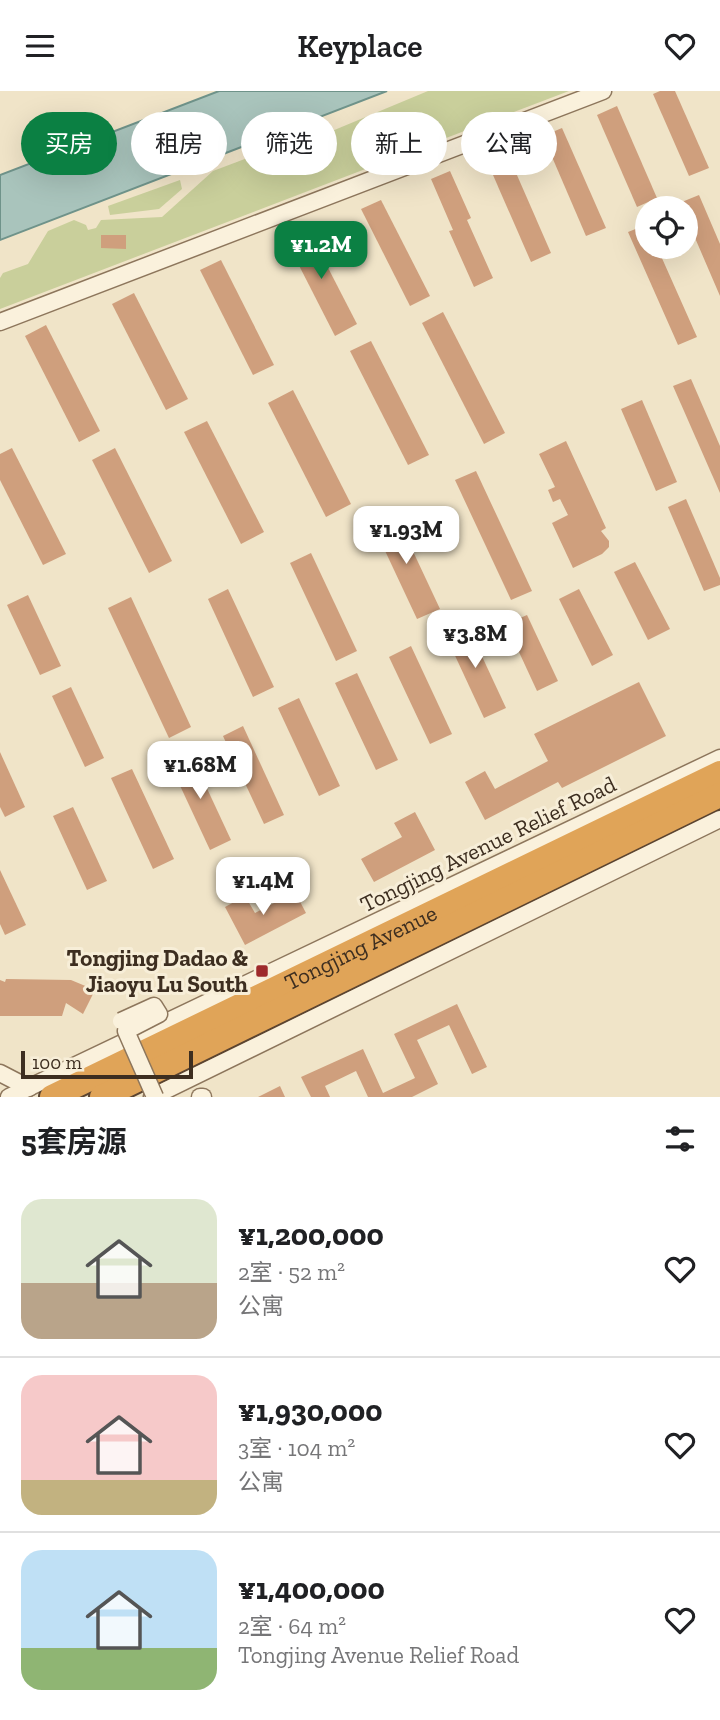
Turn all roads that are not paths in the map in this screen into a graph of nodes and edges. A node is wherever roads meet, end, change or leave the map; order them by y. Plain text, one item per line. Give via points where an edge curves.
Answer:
1 (603, 91) edge
2 (0, 322) edge
3 (720, 758) edge
4 (720, 770) edge
5 (720, 797) edge
6 (675, 806) junction
7 (720, 819) edge
8 (121, 1021) dead end
9 (0, 1073) edge
10 (21, 1093) edge
11 (102, 1097) edge
12 (153, 1097) edge

1 - 2 street
3 - 10 street, Tongjing Avenue Relief Road
4 - 6 highway
5 - 6 highway
6 - 10 highway, Tongjing Avenue
6 - 11 highway, Tongjing Avenue
7 - 12 street
8 - 12 street, bridge via 154,1006 159,1014 126,1031
9 - 10 street

